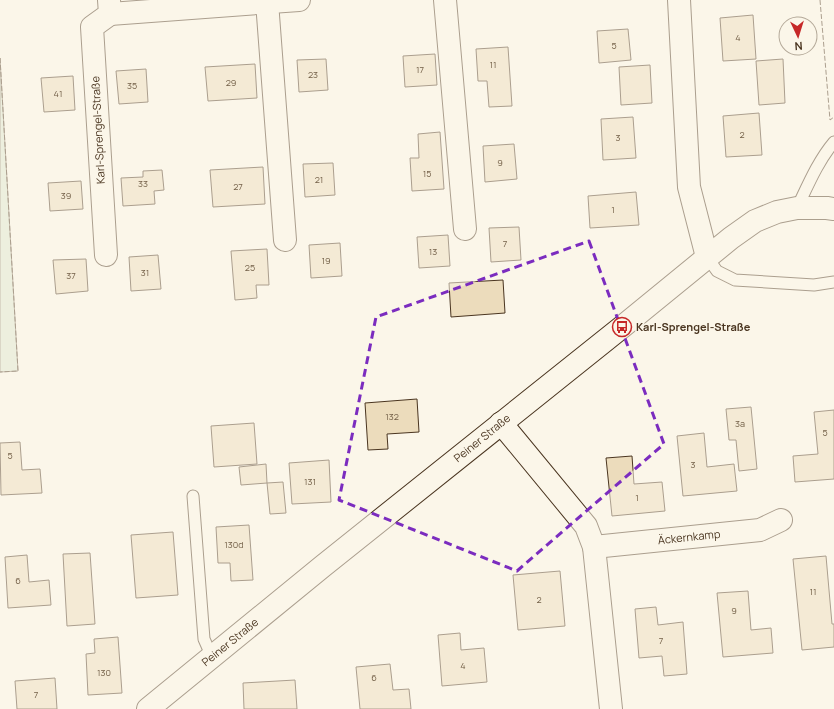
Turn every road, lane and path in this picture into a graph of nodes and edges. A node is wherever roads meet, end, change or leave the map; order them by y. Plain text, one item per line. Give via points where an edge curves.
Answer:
1 (299, 0) edge
2 (445, 0) edge
3 (679, 0) edge
4 (267, 2) junction
5 (109, 7) edge
6 (834, 142) edge
7 (797, 208) junction
8 (834, 210) edge
9 (465, 229) dead end
10 (285, 240) dead end
11 (106, 255) dead end
12 (707, 257) junction
13 (834, 282) edge
14 (501, 423) junction
15 (193, 496) dead end
16 (781, 520) dead end
17 (594, 547) junction
18 (212, 657) junction
19 (148, 709) edge
20 (611, 709) edge

1 - 4 street, Karl-Sprengel-Straße
2 - 9 street
3 - 12 street via 688,187
4 - 5 street, Karl-Sprengel-Straße
4 - 10 street
5 - 11 street, Karl-Sprengel-Straße via 92,27
6 - 7 lane via 825,152
7 - 8 street, Peiner Straße
7 - 12 street, Peiner Straße via 777,212 755,221
12 - 13 lane via 717,271 735,280 814,285
12 - 14 street, Peiner Straße
14 - 17 street via 586,526
14 - 18 street, Peiner Straße
15 - 18 lane via 204,639
16 - 17 street, Äckernkamp via 760,530
17 - 20 street
18 - 19 street, Peiner Straße

